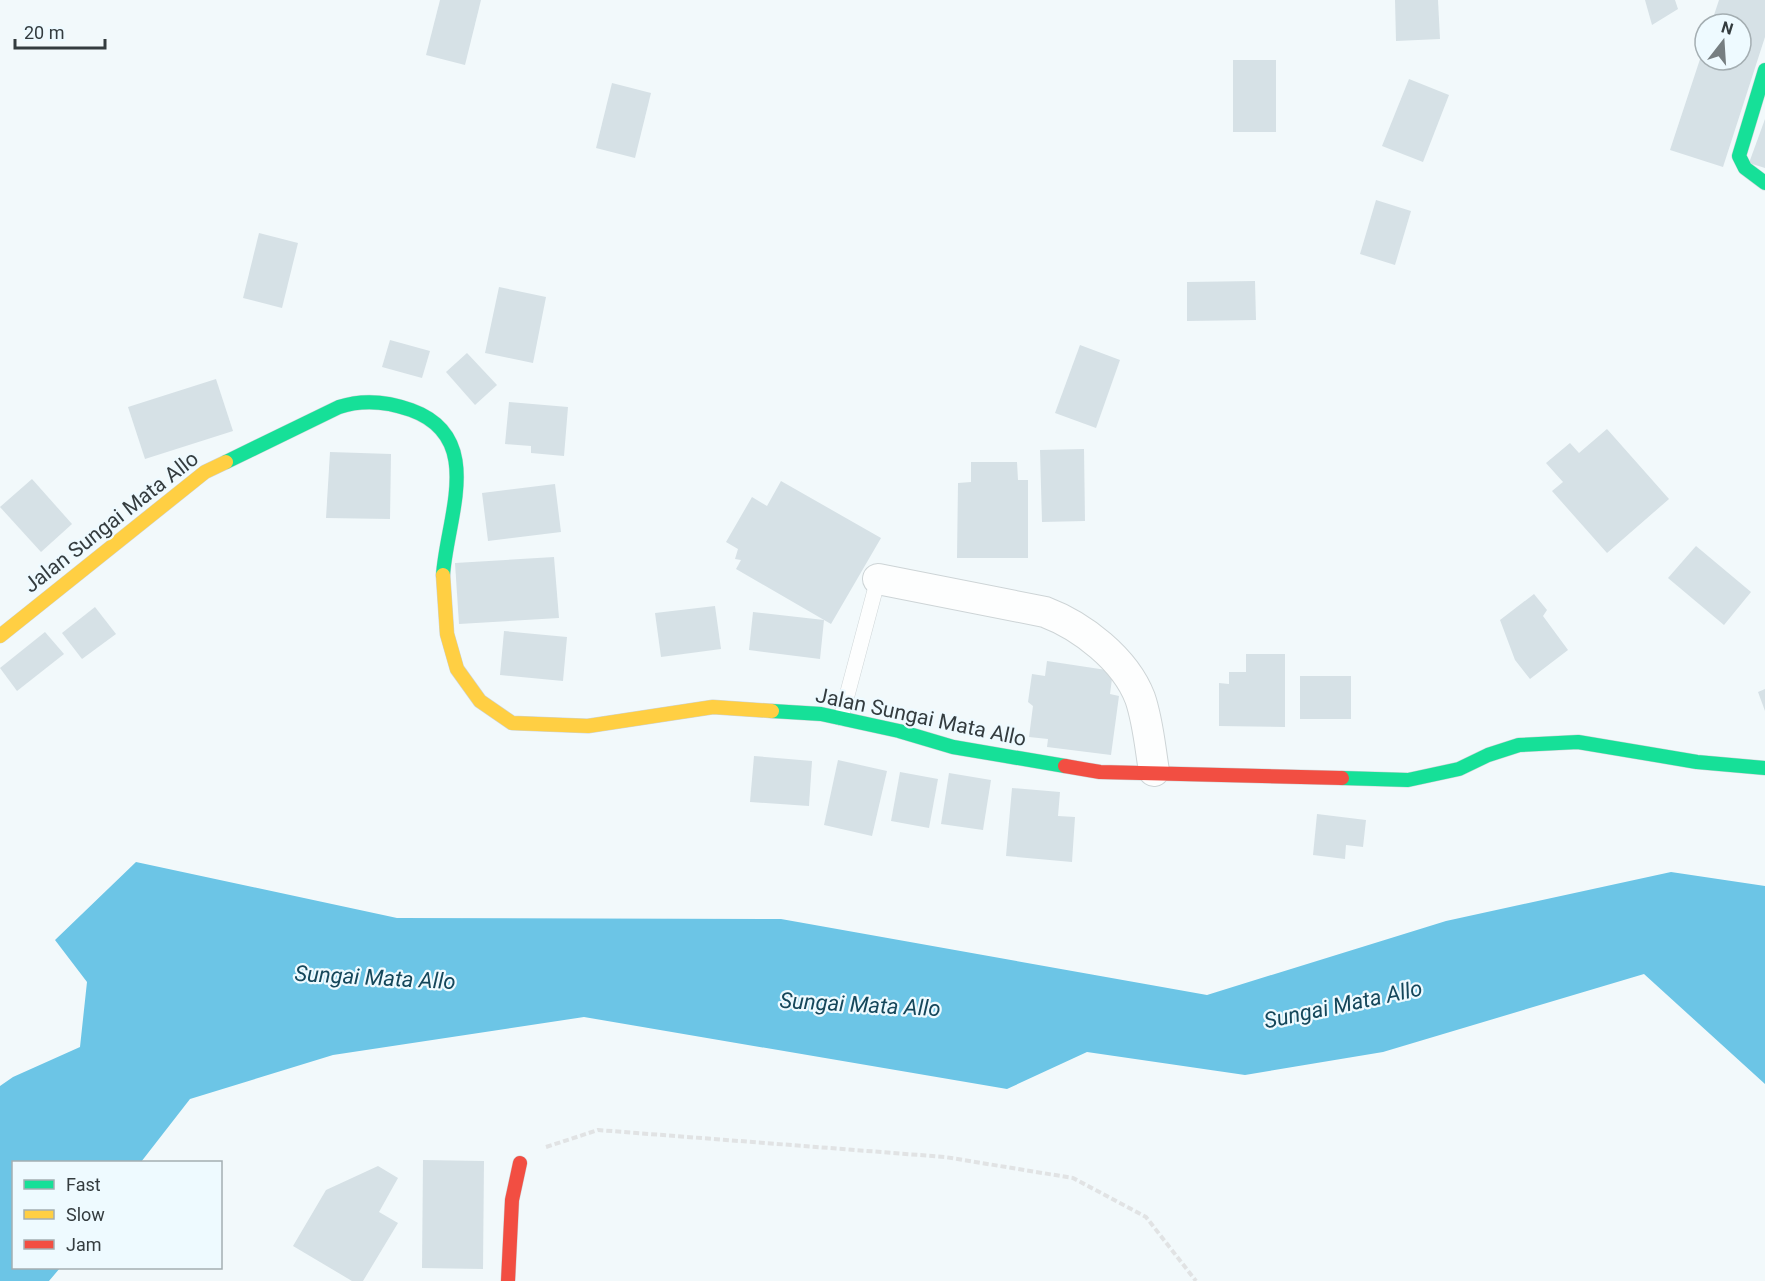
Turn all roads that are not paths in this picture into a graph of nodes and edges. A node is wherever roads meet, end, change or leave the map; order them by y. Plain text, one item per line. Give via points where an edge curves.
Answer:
1 (1765, 70) edge
2 (1765, 183) edge
3 (878, 579) joint
4 (0, 636) edge
5 (841, 718) junction
6 (1765, 768) edge
7 (1155, 771) junction
8 (520, 1163) road end
9 (508, 1281) edge

1 - 2 street via 1739,156 1745,168
3 - 5 lane
3 - 7 street via 1045,612 1070,621 1113,657 1139,696
4 - 5 street, Jalan Sungai Mata Allo via 205,472 358,401 430,417 452,445 458,465 443,578 447,634 457,669 480,701 512,723 588,726 713,707
5 - 7 street, Jalan Sungai Mata Allo via 1022,761 1100,772
6 - 7 street, Jalan Sungai Mata Allo via 1697,762 1578,742 1519,745 1488,754 1459,769 1408,780
8 - 9 street via 512,1200

